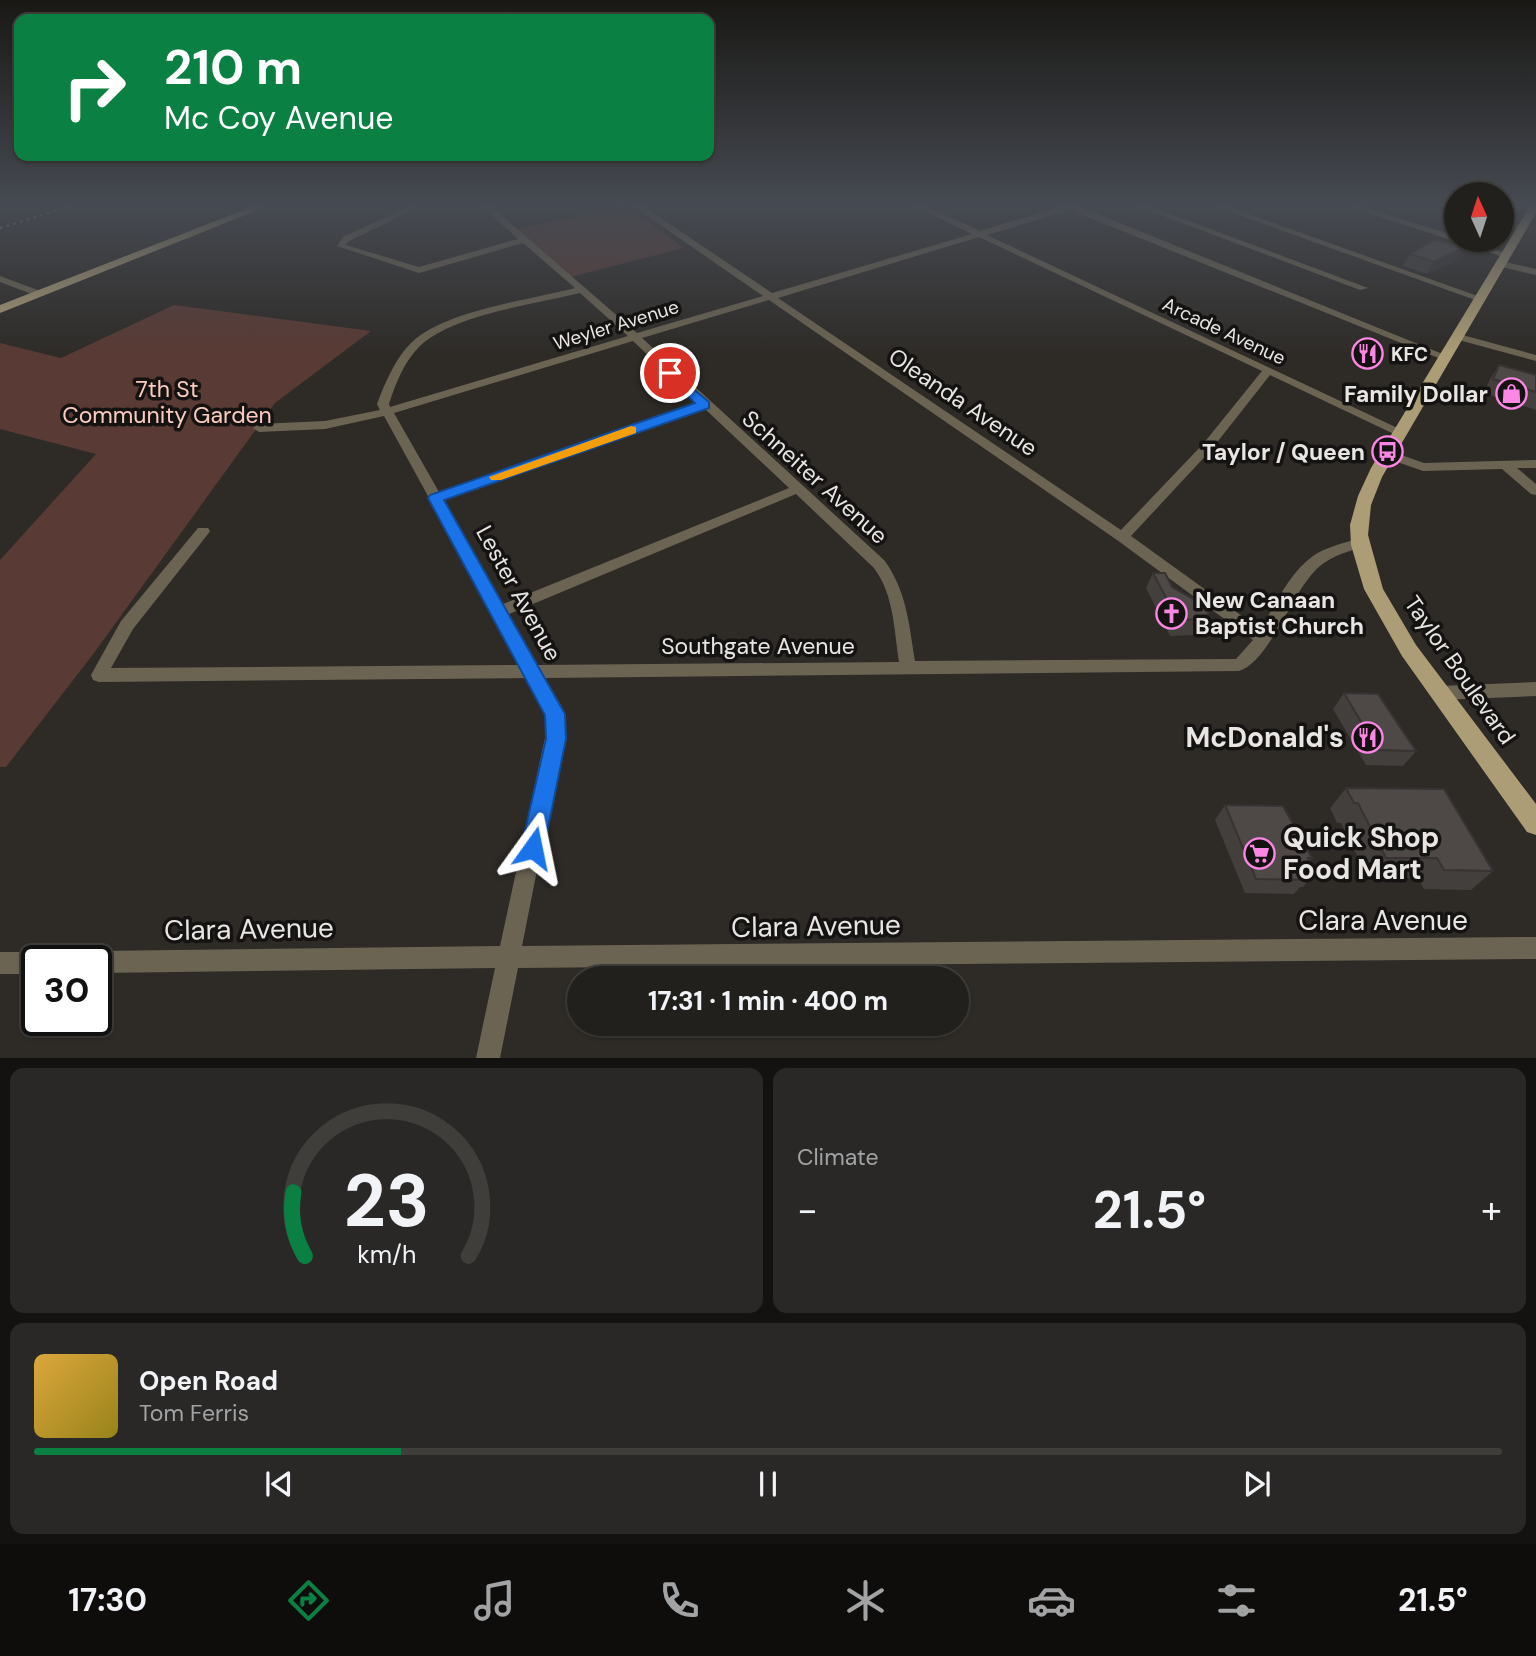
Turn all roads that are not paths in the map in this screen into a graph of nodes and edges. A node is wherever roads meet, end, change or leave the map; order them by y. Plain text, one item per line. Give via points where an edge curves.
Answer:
1 (138, 255) edge
2 (371, 255) edge
3 (470, 255) edge
4 (541, 255) edge
5 (710, 255) edge
6 (908, 255) edge
7 (1024, 255) edge
8 (1191, 255) edge
9 (1275, 255) edge
10 (1358, 255) edge
11 (1495, 255) edge
12 (1506, 255) edge
13 (1504, 259) junction
14 (1536, 272) edge
15 (0, 279) edge
16 (1363, 288) dead end
17 (580, 290) junction
18 (40, 294) junction
19 (771, 297) junction
20 (1481, 299) junction
21 (0, 309) edge
22 (1458, 337) junction
23 (633, 338) junction
24 (1445, 357) junction
25 (1536, 358) edge
26 (1268, 371) junction
27 (704, 405) junction
28 (386, 412) junction
29 (260, 428) dead end
30 (1400, 432) junction
31 (1387, 454) junction
32 (1536, 464) edge
33 (1505, 465) junction
34 (797, 489) junction
35 (1536, 491) edge
36 (436, 498) junction
37 (203, 531) dead end
38 (1122, 537) junction
39 (1360, 542) junction
40 (500, 611) junction
41 (1261, 638) junction
42 (908, 668) junction
43 (531, 671) junction
44 (1536, 689) edge
45 (1440, 693) junction
46 (1536, 824) edge
47 (1536, 948) edge
48 (510, 956) junction
49 (112, 962) edge
50 (0, 963) edge
51 (21, 963) edge
52 (488, 1058) edge

1 - 18 main road
2 - 3 street via 419,270
4 - 17 street, Schneiter Avenue
5 - 19 street, Oleanda Avenue
6 - 19 street, Weyler Avenue
7 - 26 street, Arcade Avenue
8 - 24 street
9 - 16 street
10 - 20 street
11 - 13 street
12 - 13 main road, Taylor Boulevard
13 - 14 street
13 - 20 main road, Taylor Boulevard
15 - 18 street
17 - 23 street, Schneiter Avenue
17 - 28 street via 465,320 425,337 411,350 392,384 383,404
18 - 21 main road
19 - 23 street, Weyler Avenue
19 - 38 street, Oleanda Avenue
20 - 22 main road, Taylor Boulevard
22 - 24 main road, Taylor Boulevard
22 - 25 street
23 - 27 street, Schneiter Avenue
23 - 28 street, Weyler Avenue
24 - 30 main road, Taylor Boulevard
26 - 30 street, Arcade Avenue
26 - 38 street via 1207,447
27 - 34 street, Schneiter Avenue
27 - 36 street
28 - 29 street, Weyler Avenue via 325,425
28 - 36 street, Lester Avenue
30 - 31 main road, Taylor Boulevard
31 - 33 street via 1423,467
31 - 39 main road, Taylor Boulevard via 1363,504
32 - 33 street
33 - 35 street
34 - 40 street
34 - 42 street, Schneiter Avenue via 888,575
36 - 40 street, Lester Avenue
37 - 43 street, Southgate Avenue via 127,625 99,675
38 - 41 street, Oleanda Avenue
39 - 41 street, Southgate Avenue via 1314,562
39 - 45 main road, Taylor Boulevard via 1367,571 1398,634
40 - 43 street, Lester Avenue
41 - 42 street, Southgate Avenue via 1239,665
42 - 43 street, Southgate Avenue
43 - 48 street, Lester Avenue via 552,705 557,732
44 - 45 street
45 - 46 main road, Taylor Boulevard
47 - 48 street, Clara Avenue
48 - 49 street, Clara Avenue
48 - 52 street, Lester Avenue
50 - 51 street

